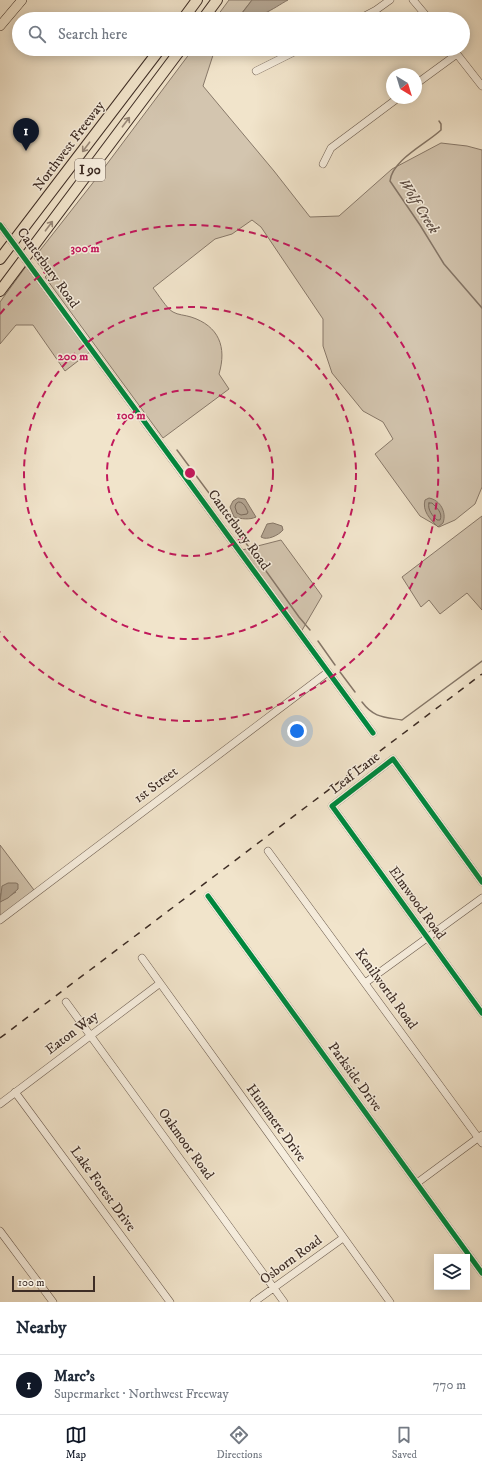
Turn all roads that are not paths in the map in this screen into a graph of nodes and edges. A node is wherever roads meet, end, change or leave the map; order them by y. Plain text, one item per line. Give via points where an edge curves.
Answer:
1 (22, 0) edge
2 (197, 0) edge
3 (217, 0) edge
4 (390, 0) edge
5 (414, 0) edge
6 (188, 12) edge
7 (208, 12) edge
8 (372, 12) edge
9 (423, 12) edge
10 (0, 26) edge
11 (155, 56) edge
12 (176, 56) edge
13 (286, 56) edge
14 (449, 56) edge
15 (459, 56) edge
16 (256, 71) dead end
17 (422, 79) edge
18 (482, 86) edge
19 (390, 104) edge
20 (323, 164) dead end
21 (0, 225) edge
22 (0, 259) edge
23 (0, 291) edge
24 (328, 672) junction
25 (373, 733) dead end
26 (332, 806) joint
27 (268, 851) dead end
28 (482, 882) edge
29 (208, 896) dead end
30 (482, 898) edge
31 (0, 920) edge
32 (427, 937) junction
33 (142, 958) dead end
34 (365, 983) junction
35 (159, 984) junction
36 (66, 1002) dead end
37 (482, 1014) edge
38 (90, 1036) junction
39 (15, 1092) junction
40 (0, 1104) edge
41 (481, 1138) edge
42 (417, 1183) junction
43 (0, 1231) edge
44 (343, 1238) junction
45 (482, 1273) edge
46 (274, 1288) junction
47 (53, 1302) edge
48 (170, 1302) edge
49 (254, 1302) edge
50 (284, 1302) edge
51 (390, 1302) edge

1 - 10 main road
2 - 6 highway
3 - 7 highway
4 - 8 street
5 - 9 street
11 -> 22 highway, Northwest Freeway / I 90
23 -> 12 highway, I 90
13 - 16 street
14 - 17 street
15 - 18 street
19 - 20 street via 331,148
21 - 24 street, Canterbury Road, bridge
24 - 25 street, Canterbury Road
24 - 31 street, 1st Street
26 - 28 street, Leaf Lane via 393,759
26 - 32 street, Elmwood Road
27 - 34 street, Kenilworth Road
29 - 42 street, Parkside Drive
30 - 32 street
32 - 34 street
32 - 37 street, Elmwood Road
33 - 35 street, Huntmere Drive
34 - 41 street, Kenilworth Road
35 - 38 street, Eaton Way
35 - 44 street, Huntmere Drive
36 - 38 street, Oakmoor Road
38 - 39 street, Eaton Way
38 - 46 street, Oakmoor Road
39 - 40 street, Eaton Way
39 - 48 street, Lake Forest Drive
41 - 42 street
42 - 45 street, Parkside Drive
43 - 47 street
44 - 46 street, Osborn Road
44 - 51 street, Huntmere Drive
46 - 49 street, Osborn Road
46 - 50 street, Oakmoor Road

